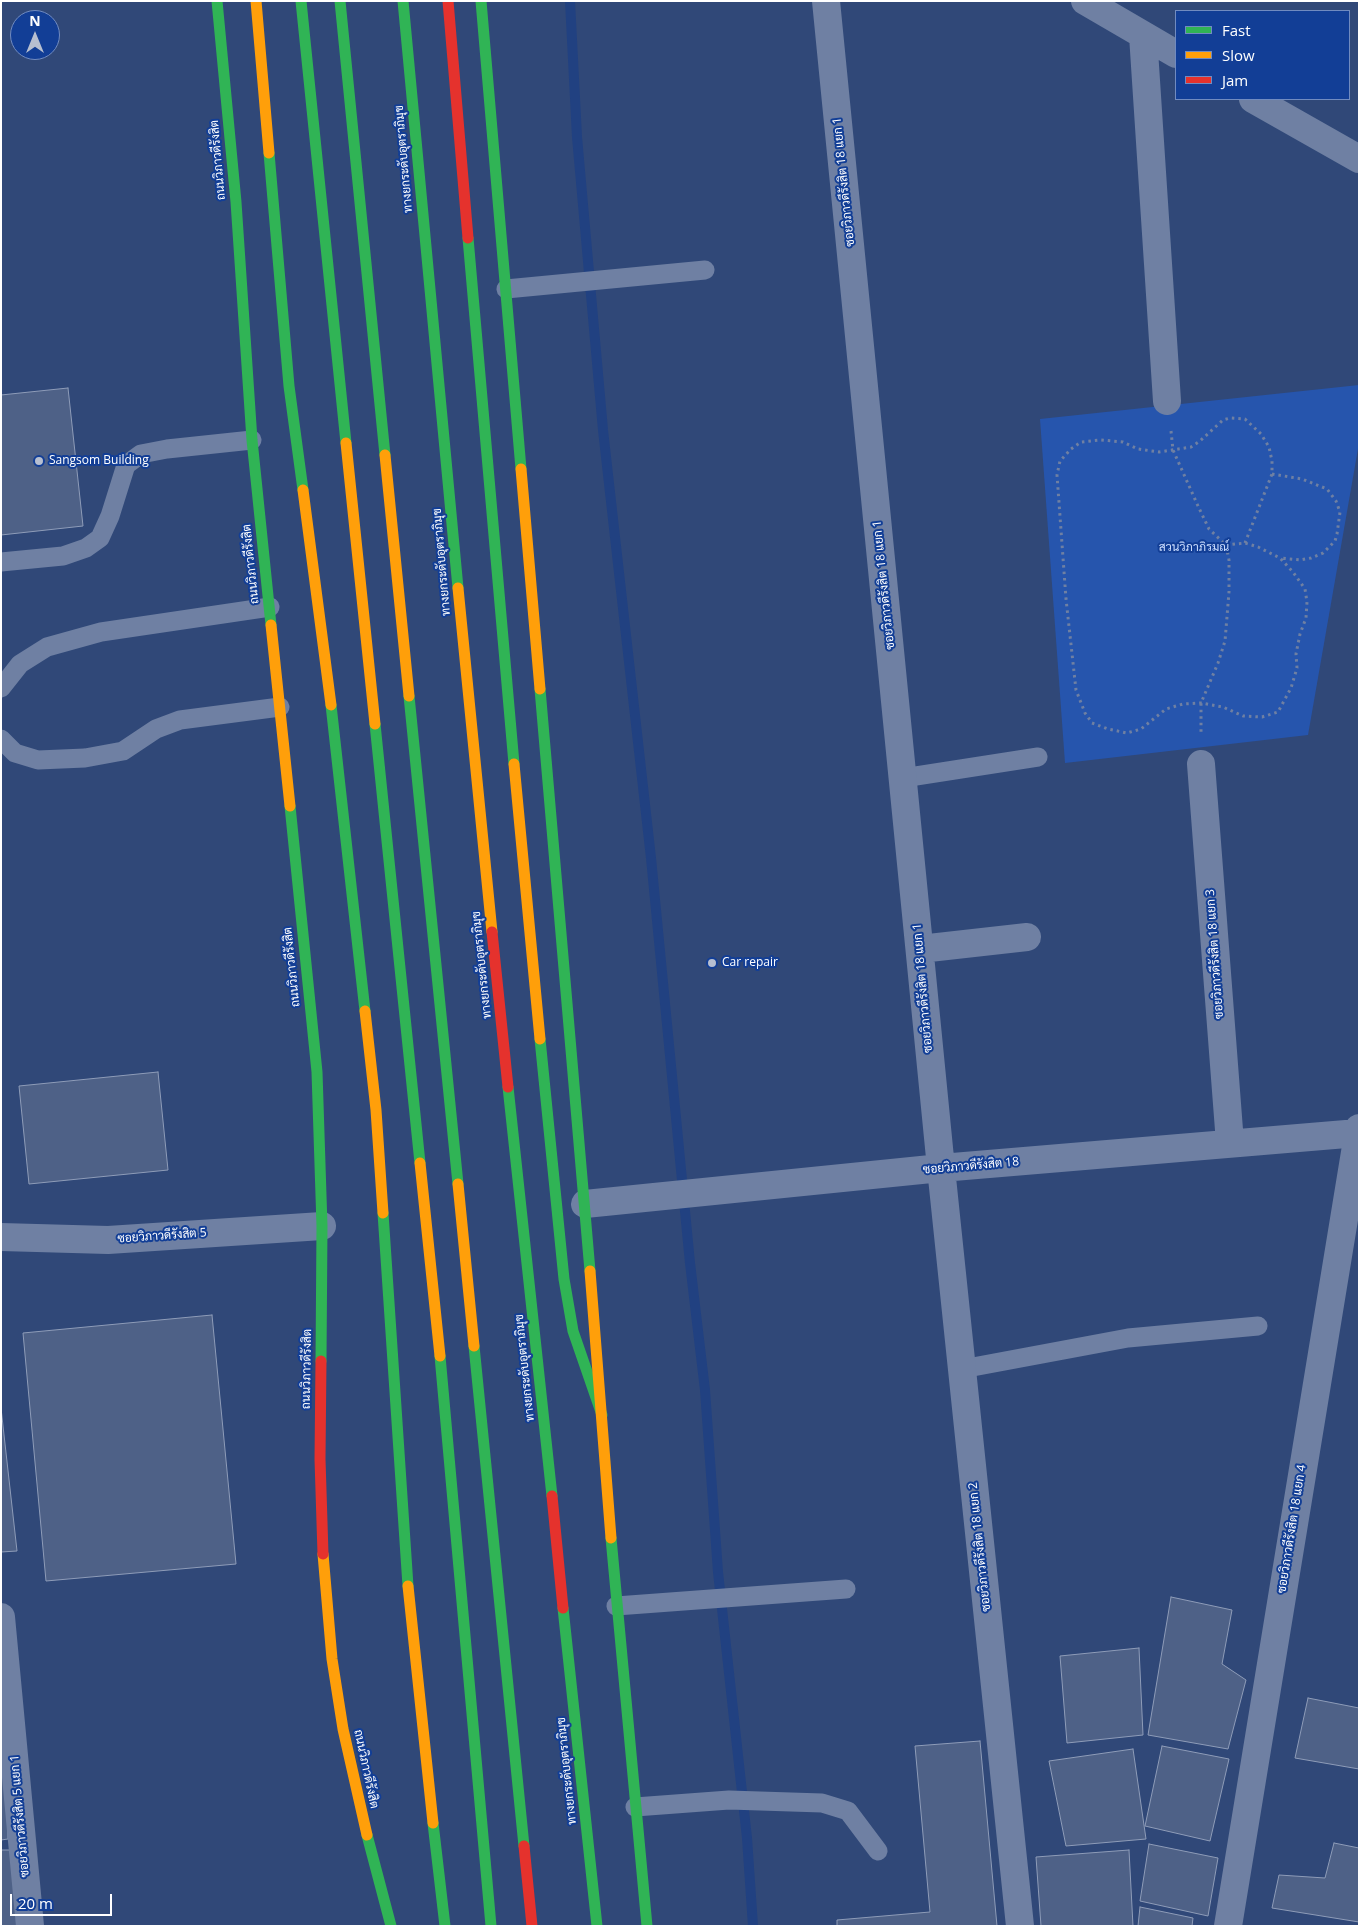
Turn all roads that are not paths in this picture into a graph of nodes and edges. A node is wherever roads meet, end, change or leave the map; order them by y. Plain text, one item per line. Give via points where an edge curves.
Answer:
1 (216, 1) edge
2 (256, 1) edge
3 (301, 1) edge
4 (340, 1) edge
5 (402, 1) edge
6 (448, 1) edge
7 (481, 1) edge
8 (826, 1) edge
9 (1084, 1) edge
10 (1143, 35) junction
11 (1175, 53) edge
12 (1255, 100) edge
13 (1359, 160) edge
14 (705, 270) dead end
15 (506, 289) junction
16 (1167, 401) dead end
17 (252, 440) junction
18 (1, 562) edge
19 (270, 607) junction
20 (1, 688) edge
21 (280, 707) junction
22 (1, 740) edge
23 (1038, 757) dead end
24 (1201, 764) dead end
25 (904, 778) junction
26 (500, 895) dead end
27 (1027, 937) dead end
28 (920, 949) junction
29 (1358, 1130) edge
30 (1230, 1142) junction
31 (941, 1168) junction
32 (584, 1204) junction
33 (322, 1226) junction
34 (1, 1237) edge
35 (1258, 1326) dead end
36 (962, 1369) junction
37 (602, 1415) junction
38 (846, 1589) dead end
39 (616, 1606) junction
40 (1, 1617) edge
41 (634, 1806) junction
42 (878, 1851) dead end
43 (30, 1926) edge
44 (391, 1926) edge
45 (445, 1926) edge
46 (492, 1926) edge
47 (532, 1926) edge
48 (597, 1926) edge
49 (604, 1926) edge
50 (646, 1926) edge
51 (1020, 1926) edge
52 (1228, 1926) edge

1 - 17 main road, ถนนวิภาวดีรังสิต via 236,202
2 - 45 main road via 289,386 331,704 376,1110 407,1573
3 - 46 main road via 443,1384
4 - 47 main road
5 - 48 main road, ทางยกระดับอุตราภิมุข via 482,838
6 - 37 main road via 508,698 564,1279 573,1331
7 - 15 main road
8 - 25 street, ซอยวิภาวดีรังสิต 18 แยก 1
9 - 10 street
10 - 11 street
10 - 16 street
12 - 13 street
14 - 15 lane
15 - 32 main road
17 - 18 lane via 141,454 126,466 100,538 86,548 63,556
17 - 19 main road, ถนนวิภาวดีรังสิต
19 - 20 lane via 101,632 47,647 20,664
19 - 21 main road, ถนนวิภาวดีรังสิต
21 - 22 lane via 180,720 156,729 123,751 84,758 38,760 14,752
21 - 33 main road, ถนนวิภาวดีรังสิต via 317,1072
23 - 25 lane
24 - 30 street, ซอยวิภาวดีรังสิต 18 แยก 3
25 - 28 street, ซอยวิภาวดีรังสิต 18 แยก 1
26 - 49 main road via 520,1123
27 - 28 street
28 - 31 street, ซอยวิภาวดีรังสิต 18 แยก 1
29 - 30 street, ซอยวิภาวดีรังสิต 18
29 - 52 street, ซอยวิภาวดีรังสิต 18 แยก 4
30 - 31 street, ซอยวิภาวดีรังสิต 18
31 - 32 street, ซอยวิภาวดีรังสิต 18
31 - 36 street, ซอยวิภาวดีรังสิต 18 แยก 2
32 - 37 main road
33 - 34 street, ซอยวิภาวดีรังสิต 5 via 108,1240
33 - 44 main road, ถนนวิภาวดีรังสิต via 320,1459 332,1659 359,1805
35 - 36 lane via 1128,1338
36 - 51 street, ซอยวิภาวดีรังสิต 18 แยก 2
37 - 39 main road
38 - 39 lane
39 - 41 main road
40 - 43 street, ซอยวิภาวดีรังสิต 5 แยก 1
41 - 42 lane via 729,1800 822,1802 848,1810
41 - 50 main road

